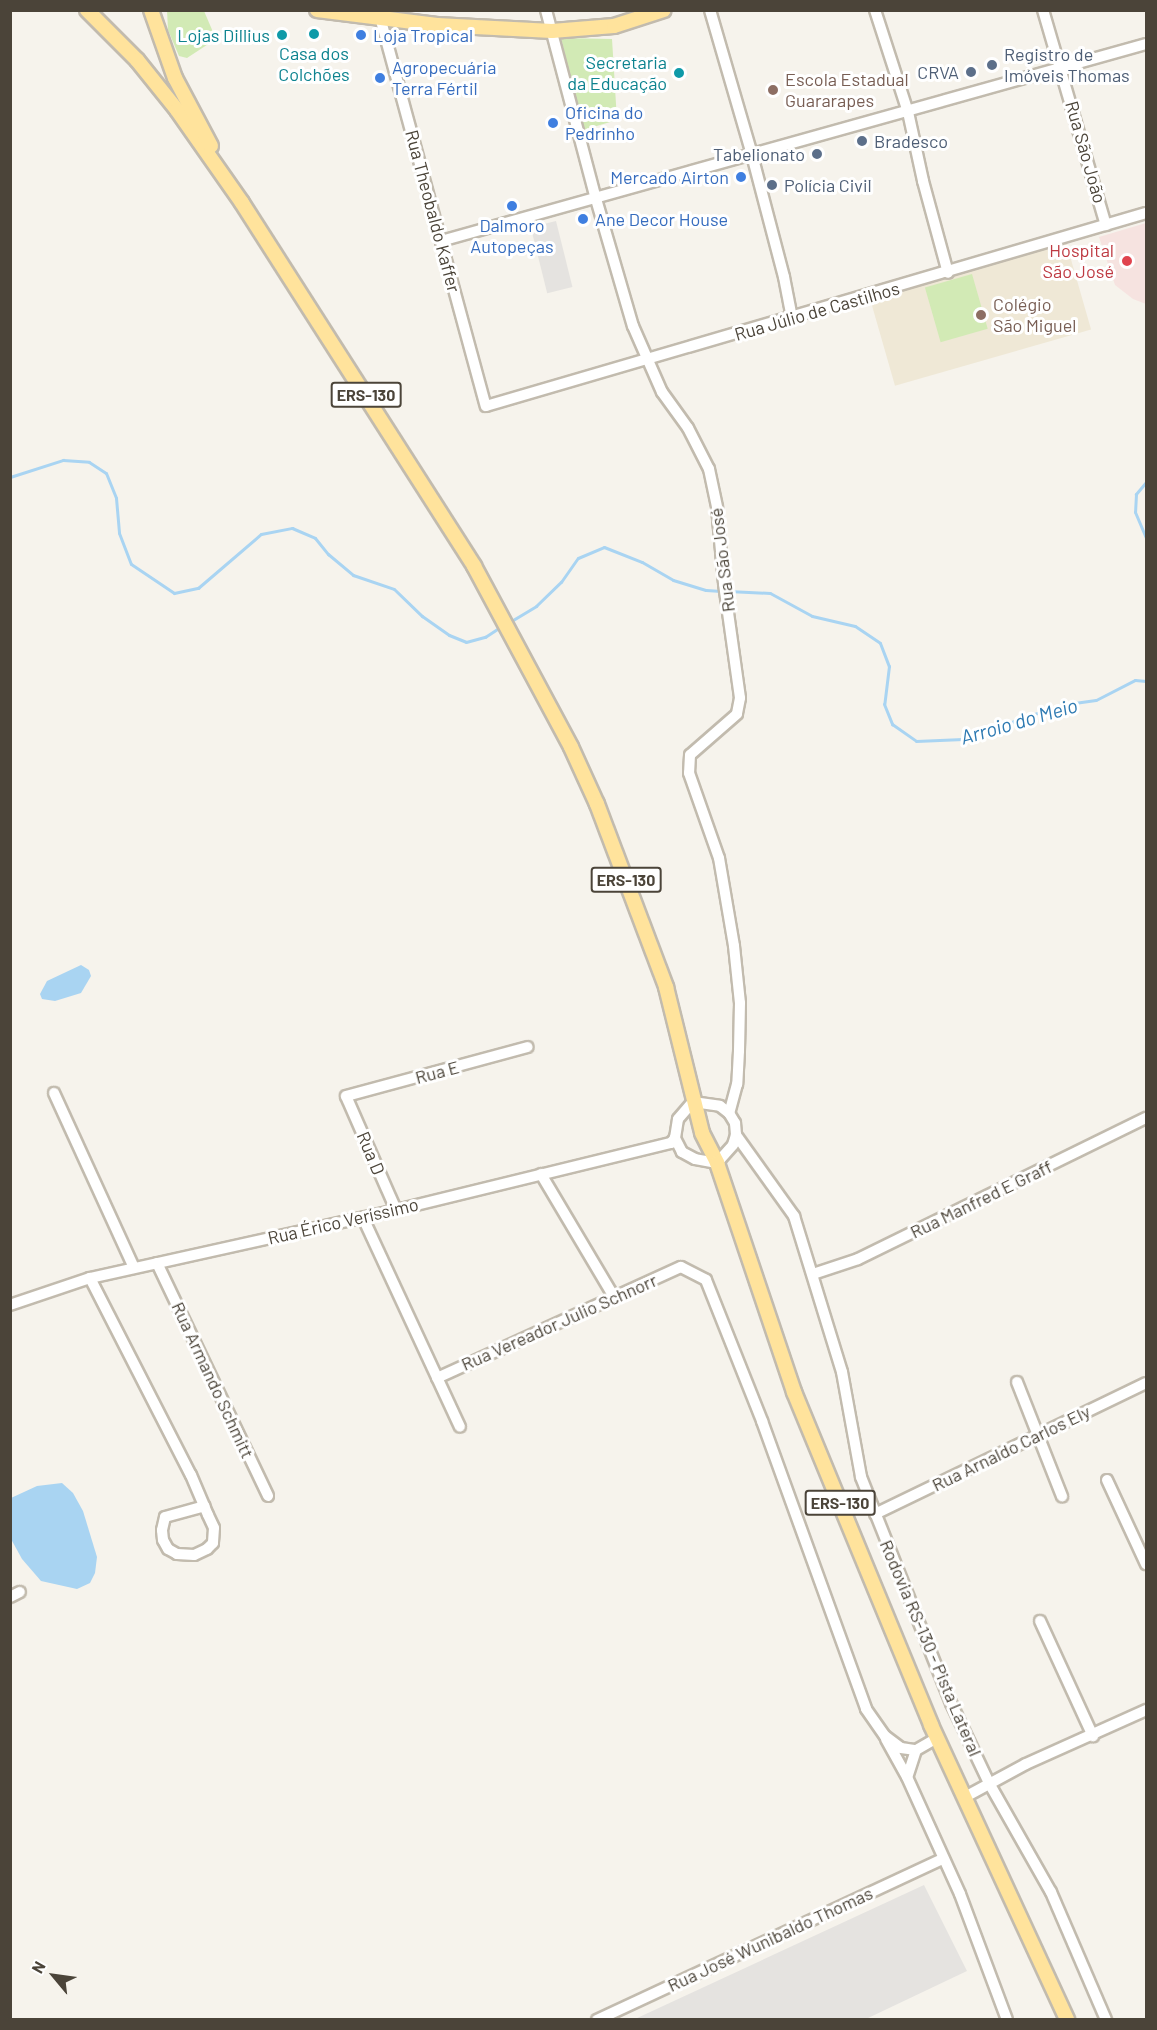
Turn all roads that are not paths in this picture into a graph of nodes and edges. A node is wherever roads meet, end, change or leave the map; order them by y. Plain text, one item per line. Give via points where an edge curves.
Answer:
1 (87, 10) edge
2 (151, 10) edge
3 (158, 10) edge
4 (317, 10) edge
5 (546, 10) edge
6 (664, 10) edge
7 (710, 10) edge
8 (875, 10) edge
9 (1043, 10) edge
10 (380, 17) junction
11 (552, 31) junction
12 (160, 38) junction
13 (1146, 44) edge
14 (1062, 69) junction
15 (908, 112) junction
16 (752, 156) junction
17 (596, 199) junction
18 (242, 203) junction
19 (1146, 213) edge
20 (1106, 225) junction
21 (441, 241) junction
22 (948, 273) junction
23 (792, 318) junction
24 (646, 360) junction
25 (486, 406) joint
26 (527, 1047) dead end
27 (54, 1093) dead end
28 (346, 1096) joint
29 (693, 1102) junction
30 (729, 1113) junction
31 (1146, 1118) edge
32 (736, 1135) junction
33 (675, 1138) junction
34 (717, 1162) junction
35 (541, 1174) junction
36 (396, 1210) junction
37 (363, 1218) junction
38 (157, 1263) junction
39 (134, 1268) junction
40 (813, 1274) junction
41 (90, 1278) junction
42 (614, 1297) junction
43 (10, 1305) edge
44 (437, 1378) junction
45 (1017, 1382) dead end
46 (1146, 1383) edge
47 (460, 1426) dead end
48 (1037, 1435) junction
49 (1107, 1480) dead end
50 (268, 1496) dead end
51 (1062, 1496) dead end
52 (205, 1506) junction
53 (875, 1514) junction
54 (1146, 1564) edge
55 (1040, 1621) dead end
56 (1146, 1710) edge
57 (885, 1736) junction
58 (1093, 1737) junction
59 (937, 1738) junction
60 (916, 1750) junction
61 (907, 1778) junction
62 (989, 1782) junction
63 (965, 1797) junction
64 (943, 1858) junction
65 (597, 2019) edge
66 (1007, 2019) edge
67 (1067, 2019) edge
68 (1106, 2019) edge

1 - 18 main road, ERS-130 via 137,60
2 - 12 main road, ERS-130
3 - 12 main road
4 - 10 main road
5 - 11 street, Rua São José
6 - 11 main road via 614,26
7 - 16 street
8 - 15 street
9 - 14 street, Rua São João
10 - 11 main road via 437,25
10 - 21 street, Rua Theobaldo Kaffer
11 - 17 street, Rua São José
12 - 18 main road, ERS-130 via 175,78
13 - 14 street
14 - 15 street
14 - 20 street, Rua São João
15 - 16 street
15 - 22 street
16 - 17 street
16 - 23 street
17 - 21 street
17 - 24 street, Rua São José
18 - 29 main road, ERS-130 via 487,589 531,669 597,804 637,908 666,987
19 - 20 street, Rua Júlio de Castilhos
20 - 22 street, Rua Júlio de Castilhos
21 - 25 street, Rua Theobaldo Kaffer
22 - 23 street, Rua Júlio de Castilhos
23 - 24 street, Rua Júlio de Castilhos
24 - 25 street, Rua Júlio de Castilhos
24 - 30 street, Rua São José via 709,469 740,698 737,714 690,754 689,772 719,858 734,946 740,1003 739,1051 737,1084
26 - 28 street, Rua E
27 - 39 street
28 - 36 street, Rua D
29 - 30 street via 720,1106
29 - 33 street via 678,1119
29 - 34 main road, ERS-130 via 702,1133
30 - 32 street, Rodovia RS-130 - Pista Lateral
31 - 40 street, Rua Manfred E Graff via 858,1259
32 - 34 street via 733,1145
32 - 40 street, Rodovia RS-130 - Pista Lateral via 794,1216
33 - 34 street via 682,1152
33 - 35 street, Rua Érico Veríssimo via 671,1143
34 - 59 main road, ERS-130 via 794,1392
35 - 36 street, Rua Érico Veríssimo
35 - 42 street
36 - 37 street, Rua Érico Veríssimo
37 - 38 street, Rua Érico Veríssimo
37 - 44 street
38 - 39 street, Rua Érico Veríssimo
38 - 50 street, Rua Armando Schmitt
39 - 41 street, Rua Érico Veríssimo
40 - 53 street, Rodovia RS-130 - Pista Lateral via 842,1372 861,1478
41 - 43 street, Rua Érico Veríssimo
41 - 52 street
42 - 44 street, Rua Vereador Julio Schnorr
42 - 57 street, Rua Vereador Julio Schnorr via 681,1267 706,1280 866,1709
44 - 47 street
45 - 48 street
46 - 48 street, Rua Arnaldo Carlos Ely
48 - 51 street
48 - 53 street, Rua Arnaldo Carlos Ely
49 - 54 street
52 - 52 street via 213,1528 213,1543 194,1555 168,1549 162,1530 165,1517
53 - 62 street, Rodovia RS-130 - Pista Lateral via 951,1703
55 - 58 street
56 - 58 street
57 - 60 street via 901,1748
57 - 61 street
58 - 62 street
59 - 60 street
59 - 63 main road, ERS-130
60 - 61 street
61 - 64 street
62 - 63 street
62 - 68 street, Rodovia RS-130 - Pista Lateral via 1052,1892
63 - 67 main road, ERS-130
64 - 65 street, Rua José Wunibaldo Thomas
64 - 66 street

